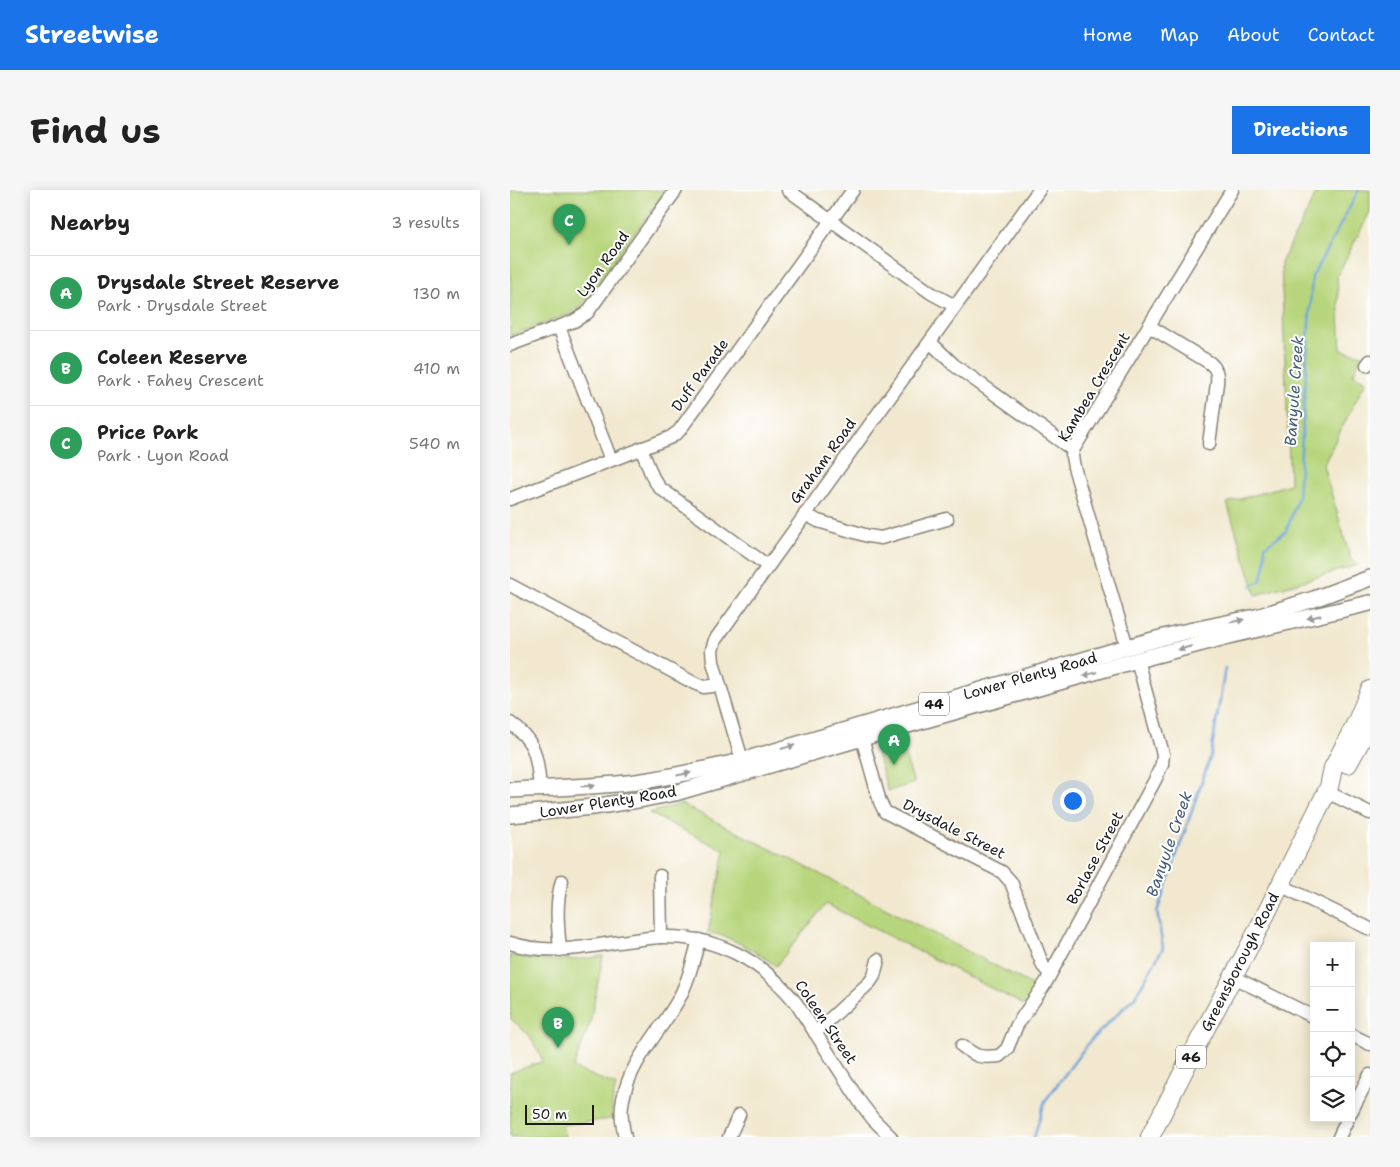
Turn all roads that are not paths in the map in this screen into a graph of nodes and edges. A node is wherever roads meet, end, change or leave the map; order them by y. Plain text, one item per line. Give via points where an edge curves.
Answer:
1 (676, 190) edge
2 (788, 190) edge
3 (853, 190) edge
4 (1039, 190) edge
5 (1232, 190) edge
6 (831, 221) junction
7 (953, 309) junction
8 (1149, 326) junction
9 (559, 327) junction
10 (510, 345) edge
11 (927, 345) junction
12 (1209, 444) dead end
13 (641, 448) junction
14 (1073, 450) junction
15 (611, 460) junction
16 (510, 499) edge
17 (805, 514) junction
18 (947, 518) dead end
19 (768, 566) junction
20 (1370, 578) edge
21 (510, 585) edge
22 (1367, 608) edge
23 (1127, 647) junction
24 (1137, 660) junction
25 (719, 685) junction
26 (1370, 690) edge
27 (510, 723) edge
28 (1370, 724) edge
29 (862, 738) junction
30 (744, 767) junction
31 (540, 788) junction
32 (510, 790) edge
33 (1328, 790) junction
34 (540, 813) junction
35 (1370, 813) edge
36 (510, 815) edge
37 (660, 876) dead end
38 (562, 881) dead end
39 (1280, 884) junction
40 (1370, 929) edge
41 (661, 937) junction
42 (699, 940) junction
43 (510, 943) edge
44 (560, 950) junction
45 (878, 960) dead end
46 (1050, 974) junction
47 (1233, 977) junction
48 (1310, 1015) edge
49 (815, 1033) junction
50 (1355, 1037) edge
51 (1370, 1044) edge
52 (962, 1046) dead end
53 (1370, 1075) edge
54 (1355, 1104) edge
55 (739, 1115) dead end
56 (1346, 1122) edge
57 (886, 1135) edge
58 (625, 1137) edge
59 (729, 1137) edge
60 (1150, 1137) edge
61 (1339, 1137) edge

1 - 9 street, Lyon Road via 590,310
2 - 6 street
3 - 6 street, Duff Parade
4 - 7 street, Graham Road
5 - 8 street, Kambea Crescent
6 - 7 street
6 - 13 street, Duff Parade via 679,431
7 - 11 street, Graham Road
8 - 12 street via 1215,369 1218,383
8 - 14 street, Kambea Crescent
9 - 10 street, Lyon Road
9 - 15 street
11 - 14 street
11 - 17 street, Graham Road
13 - 15 street, Duff Parade
13 - 19 street via 660,488
14 - 23 street, Kambea Crescent via 1074,466
15 - 16 street, Duff Parade
17 - 18 street via 818,521 881,538
17 - 19 street, Graham Road
19 - 25 street, Graham Road via 715,640 712,657
23 -> 20 main road, Lower Plenty Road / 44 via 1260,616
21 - 25 street via 694,683 704,687
22 -> 24 main road, Lower Plenty Road / 44 via 1233,635
30 -> 23 main road, Lower Plenty Road / 44
24 -> 29 main road, Lower Plenty Road / 44
24 - 46 street, Borlase Street via 1163,754 1162,764
25 - 30 street, Graham Road
26 - 33 highway, Greensborough Road / 46 via 1333,768
27 - 31 street via 531,744
28 - 33 highway, Greensborough Road / 46 via 1343,774
29 - 30 main road, Lower Plenty Road / 44
29 - 46 street, Drysdale Street via 885,812 1007,876 1043,966
31 -> 30 main road, Lower Plenty Road / 44 via 635,782
30 - 34 main road, Lower Plenty Road / 44 via 675,793
31 - 32 main road, Lower Plenty Road / 44
31 - 34 main road
33 - 35 street
33 - 39 highway, Greensborough Road / 46
34 - 36 main road, Lower Plenty Road / 44
37 - 41 street
38 - 44 street via 557,908
39 - 40 street
39 - 47 highway, Greensborough Road / 46
41 - 42 street, Coleen Street
41 - 44 street, Coleen Street
42 - 49 street, Coleen Street via 739,954 766,971 787,991
42 - 58 street via 684,988 637,1063 627,1086 622,1111
43 - 44 street, Coleen Street
45 - 49 street via 870,982
46 - 52 street, Borlase Street via 1017,1025 1007,1049 999,1056 981,1058
47 - 48 street
47 - 60 highway, Greensborough Road / 46
49 - 57 street, Coleen Street
50 - 51 street
53 - 54 street
55 - 59 street
56 - 61 street

